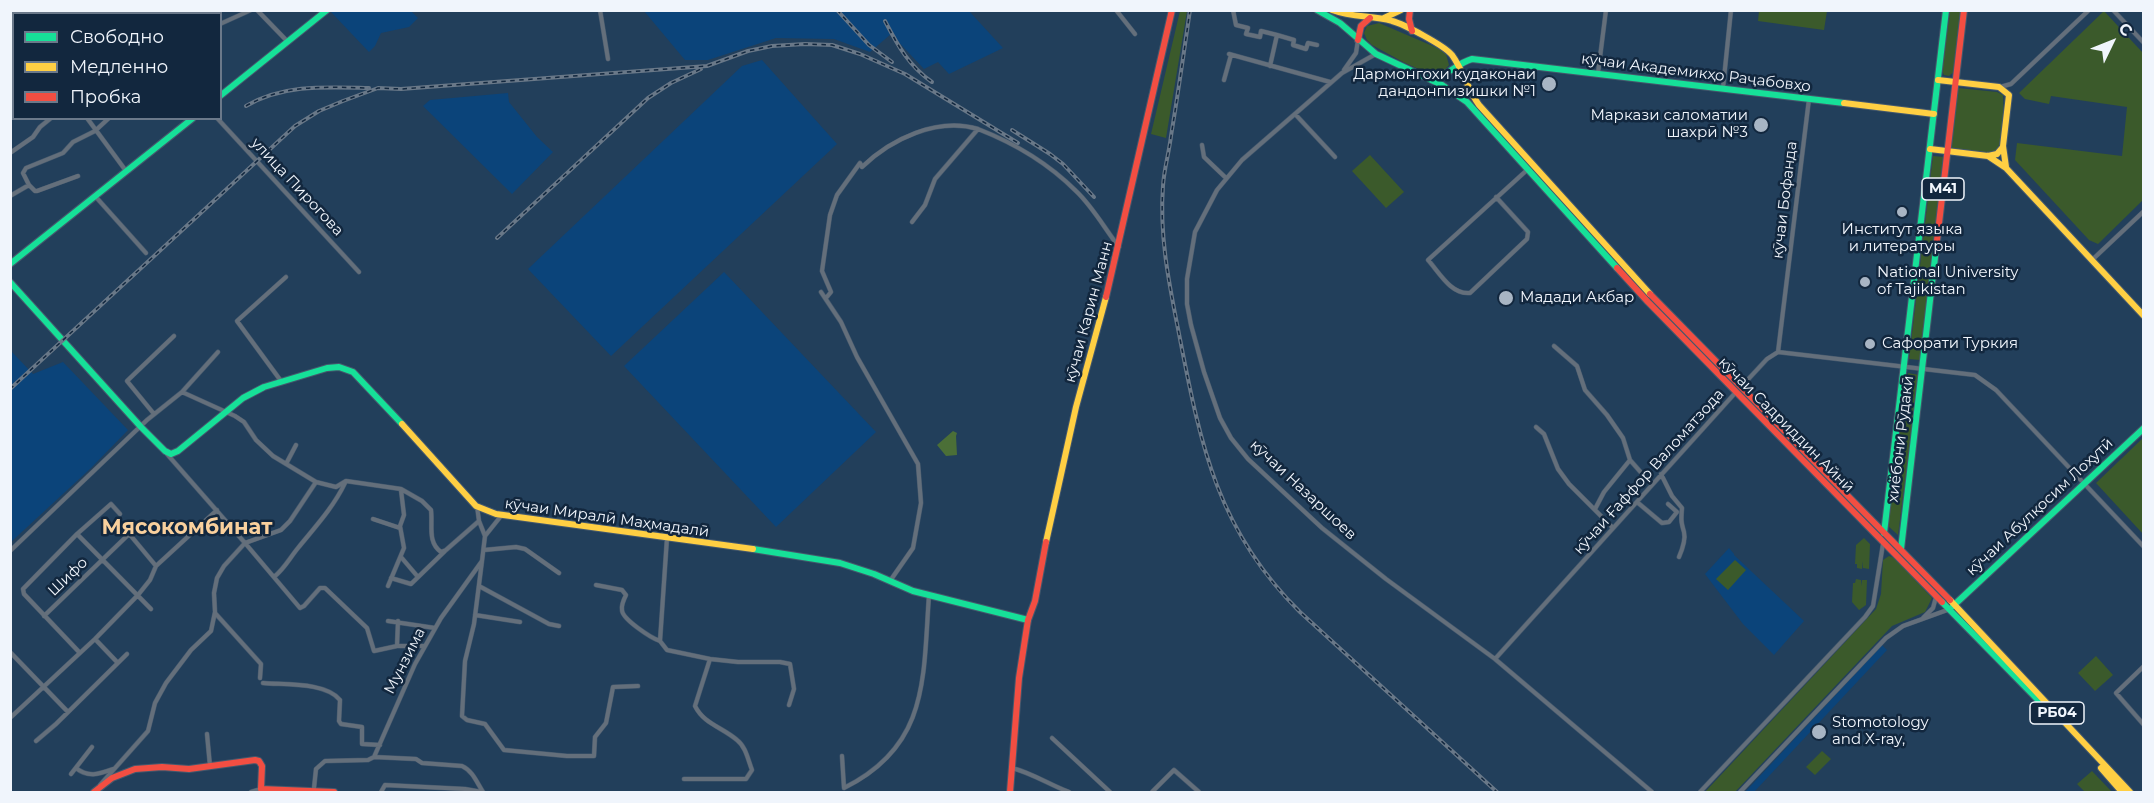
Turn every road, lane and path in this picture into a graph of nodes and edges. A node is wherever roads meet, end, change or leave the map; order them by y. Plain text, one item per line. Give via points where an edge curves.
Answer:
1 (251, 10) edge
2 (257, 10) edge
3 (327, 10) edge
4 (600, 10) edge
5 (1116, 10) edge
6 (1172, 10) edge
7 (1233, 10) edge
8 (1317, 10) edge
9 (1332, 10) edge
10 (1401, 10) edge
11 (1410, 10) edge
12 (1606, 10) edge
13 (1731, 10) edge
14 (1946, 10) edge
15 (1964, 10) edge
16 (2089, 10) edge
17 (2113, 10) edge
18 (1371, 17) junction
19 (1384, 18) junction
20 (222, 23) edge
21 (1412, 31) junction
22 (1135, 34) dead end
23 (1277, 35) junction
24 (1358, 40) junction
25 (288, 42) junction
26 (2144, 43) edge
27 (1317, 45) dead end
28 (1376, 54) junction
29 (608, 59) dead end
30 (1270, 66) junction
31 (1458, 66) junction
32 (1342, 73) junction
33 (1599, 73) junction
34 (1224, 80) dead end
35 (1430, 80) junction
36 (1938, 80) junction
37 (1331, 82) junction
38 (1955, 82) junction
39 (2011, 84) junction
40 (1999, 87) junction
41 (1723, 88) junction
42 (222, 94) edge
43 (2009, 95) junction
44 (1809, 99) junction
45 (1295, 114) junction
46 (1934, 114) junction
47 (49, 120) edge
48 (88, 120) edge
49 (107, 120) edge
50 (190, 120) edge
51 (219, 120) edge
52 (978, 129) junction
53 (95, 131) junction
54 (1202, 145) dead end
55 (2003, 146) junction
56 (1930, 149) junction
57 (1947, 151) junction
58 (10, 153) edge
59 (1988, 156) junction
60 (1335, 157) dead end
61 (1530, 167) junction
62 (2006, 168) junction
63 (126, 171) junction
64 (78, 176) dead end
65 (1226, 178) junction
66 (29, 185) junction
67 (10, 196) edge
68 (96, 196) junction
69 (1496, 197) junction
70 (2144, 212) edge
71 (912, 222) dead end
72 (1119, 247) junction
73 (146, 253) dead end
74 (2092, 260) junction
75 (10, 264) edge
76 (359, 272) dead end
77 (286, 276) dead end
78 (10, 282) edge
79 (821, 292) dead end
80 (826, 298) junction
81 (2144, 316) edge
82 (174, 336) dead end
83 (1554, 346) dead end
84 (219, 352) dead end
85 (1778, 352) junction
86 (1904, 366) junction
87 (1922, 368) junction
88 (281, 381) junction
89 (1739, 390) junction
90 (182, 392) junction
91 (227, 412) junction
92 (154, 414) junction
93 (141, 427) junction
94 (1536, 427) dead end
95 (2144, 428) edge
96 (296, 445) dead end
97 (165, 451) junction
98 (1630, 460) junction
99 (286, 464) junction
100 (1819, 470) junction
101 (1661, 474) junction
102 (346, 481) junction
103 (316, 482) junction
104 (2083, 484) junction
105 (1652, 485) junction
106 (401, 489) junction
107 (1637, 502) junction
108 (1668, 504) dead end
109 (477, 506) junction
110 (1594, 509) junction
111 (217, 510) junction
112 (120, 514) dead end
113 (501, 516) junction
114 (373, 519) dead end
115 (479, 521) junction
116 (400, 528) junction
117 (1613, 528) junction
118 (1884, 532) junction
119 (77, 534) junction
120 (485, 536) junction
121 (667, 538) junction
122 (1883, 540) junction
123 (245, 543) junction
124 (2144, 547) edge
125 (1901, 549) junction
126 (446, 550) junction
127 (484, 550) junction
128 (10, 551) edge
129 (401, 557) junction
130 (1679, 557) dead end
131 (102, 561) junction
132 (482, 561) junction
133 (156, 566) junction
134 (559, 573) dead end
135 (418, 577) junction
136 (274, 578) junction
137 (391, 578) junction
138 (890, 581) junction
139 (596, 585) dead end
140 (388, 586) dead end
141 (479, 586) junction
142 (1937, 592) junction
143 (138, 595) junction
144 (929, 595) junction
145 (1952, 607) junction
146 (151, 609) dead end
147 (215, 612) junction
148 (476, 615) junction
149 (44, 616) junction
150 (1922, 619) junction
151 (1028, 620) junction
152 (388, 621) dead end
153 (398, 621) junction
154 (520, 622) dead end
155 (559, 626) dead end
156 (435, 628) junction
157 (1981, 637) junction
158 (95, 639) junction
159 (660, 641) junction
160 (397, 646) junction
161 (425, 646) junction
162 (10, 652) edge
163 (80, 653) junction
164 (126, 654) dead end
165 (710, 659) junction
166 (1495, 659) junction
167 (117, 662) junction
168 (2144, 666) edge
169 (260, 678) dead end
170 (263, 683) dead end
171 (638, 686) dead end
172 (44, 688) junction
173 (789, 705) dead end
174 (68, 712) junction
175 (10, 718) edge
176 (2144, 725) edge
177 (207, 734) dead end
178 (1052, 738) dead end
179 (36, 741) dead end
180 (380, 746) junction
181 (92, 747) dead end
182 (842, 756) dead end
183 (374, 757) junction
184 (210, 767) junction
185 (76, 768) junction
186 (113, 768) junction
187 (1012, 768) junction
188 (71, 774) dead end
189 (684, 779) dead end
190 (314, 788) dead end
191 (261, 789) junction
192 (844, 790) edge
193 (95, 792) edge
194 (251, 792) edge
195 (334, 792) edge
196 (381, 792) edge
197 (482, 792) edge
198 (1010, 792) edge
199 (1069, 792) edge
200 (1110, 792) edge
201 (1152, 792) edge
202 (1199, 792) edge
203 (1652, 792) edge
204 (1700, 792) edge
205 (1740, 792) edge
206 (2122, 792) edge
207 (2130, 792) edge

1 - 20 street
2 - 25 street
3 - 25 main road
4 - 29 street
5 - 22 street
6 - 72 main road, кӯчаи Карин Манн
7 - 23 street via 1236,25 1248,27 1246,34 1260,37 1261,31
8 - 24 main road, кӯчаи Садриддин Айнӣ via 1340,23
9 - 18 main road via 1348,16
10 - 19 main road
11 - 21 main road
12 - 33 street
13 - 41 street
14 - 36 main road, M41
15 - 38 main road, хиёбони Рӯдакӣ / M41
16 - 39 street
17 - 26 street
18 - 19 main road
18 - 24 main road via 1362,24
19 - 21 main road, кӯчаи Садриддин Айнӣ
21 - 31 main road, кӯчаи Садриддин Айнӣ via 1447,50
23 - 27 street via 1306,49 1308,43
23 - 30 street
24 - 28 main road, кӯчаи Садриддин Айнӣ
24 - 32 street, кӯчаи Назаршоев via 1356,53
25 - 42 main road
28 - 32 street, кӯчаи Назаршоев
28 - 35 main road, кӯчаи Садриддин Айнӣ
30 - 34 street via 1230,55
30 - 37 street
31 - 33 main road, кӯчаи Академикҳо Раҷабовҳо via 1472,59
31 - 35 main road, кӯчаи Академикҳо Раҷабовҳо via 1443,78
31 - 61 main road, кӯчаи Садриддин Айнӣ via 1476,101 1522,152
32 - 37 street, кӯчаи Назаршоев
33 - 41 main road, кӯчаи Академикҳо Раҷабовҳо
35 - 61 main road, кӯчаи Садриддин Айнӣ via 1467,102
36 - 38 main road
36 - 46 main road, M41
37 - 45 street, кӯчаи Назаршоев
38 - 40 main road
38 - 57 main road, хиёбони Рӯдакӣ / M41
39 - 40 street
39 - 43 street
40 - 43 main road
41 - 44 main road, кӯчаи Академикҳо Раҷабовҳо
43 - 55 main road
44 - 46 main road, кӯчаи Академикҳо Раҷабовҳо
44 - 85 street, кӯчаи Бофанда
45 - 60 street
45 - 65 street, кӯчаи Назаршоев
46 - 56 main road, M41
47 - 58 street
48 - 53 street
49 - 53 street
50 - 63 main road
51 - 76 street, улица Пирогова
52 - 71 street via 935,179 925,205
52 - 72 street via 1007,141 1055,172 1077,192
52 - 80 street via 927,129 897,141 862,167 860,163 837,195 830,215 822,271 831,291
53 - 63 street
53 - 66 street via 78,139 63,153 26,168 23,173
54 - 65 street via 1204,157
55 - 59 main road via 1998,153
55 - 62 main road
56 - 57 main road
56 - 86 main road, M41
57 - 59 main road
57 - 87 main road, хиёбони Рӯдакӣ / M41
59 - 62 main road
61 - 69 street
61 - 89 main road, кӯчаи Садриддин Айнӣ
62 - 74 main road
63 - 68 main road
64 - 66 street via 37,191
65 - 166 street, кӯчаи Назаршоев via 1194,232 1187,279 1191,326 1210,392 1226,429 1240,450 1334,538
66 - 67 street
68 - 73 street
68 - 75 main road
69 - 69 street via 1428,260 1461,293 1470,293 1527,239 1528,232
70 - 74 street
72 - 151 main road, кӯчаи Карин Манн via 1076,407
74 - 81 main road
77 - 88 street via 237,321
78 - 93 main road
79 - 80 street
80 - 138 street via 918,464 921,503 913,548
82 - 92 street via 126,381
83 - 98 street via 1577,366 1585,390 1623,438
84 - 90 street
85 - 86 street
85 - 89 street, кӯчаи Ғаффор Валоматзода
86 - 87 street
86 - 118 main road, M41
87 - 104 street via 1969,373 1985,381
87 - 125 main road, хиёбони Рӯдакӣ / M41
88 - 91 main road, кӯчаи Миралӣ Маҳмадалӣ via 243,398
88 - 109 main road, кӯчаи Миралӣ Маҳмадалӣ via 327,368 353,372
89 - 100 main road, кӯчаи Садриддин Айнӣ
89 - 101 street, кӯчаи Ғаффор Валоматзода
90 - 91 street
90 - 92 street
91 - 97 main road, кӯчаи Миралӣ Маҳмадалӣ via 178,451
91 - 99 street via 244,422 256,440
92 - 93 street
93 - 97 main road
93 - 128 street
94 - 110 street via 1544,434 1558,469
95 - 104 main road, кӯчаи Абулқосим Лоҳутӣ
96 - 99 street
97 - 111 street
98 - 105 street
98 - 110 street
99 - 103 street
100 - 118 main road, кӯчаи Садриддин Айнӣ
100 - 122 main road, кӯчаи Садриддин Айнӣ
101 - 105 street, кӯчаи Ғаффор Валоматзода
101 - 130 street via 1683,508 1680,525 1684,542
102 - 103 street via 336,487
102 - 106 street
102 - 136 street via 334,505
103 - 123 street via 281,530
104 - 124 street
104 - 145 main road, кӯчаи Абулқосим Лоҳутӣ
105 - 107 street, кӯчаи Ғаффор Валоматзода
106 - 116 street via 404,515
106 - 126 street via 431,510 432,542 441,552
107 - 108 street via 1662,524 1677,513
107 - 117 street, кӯчаи Ғаффор Валоматзода
109 - 113 main road, кӯчаи Миралӣ Маҳмадалӣ
109 - 115 street, Мунзима
110 - 117 street
111 - 123 street
111 - 133 street
112 - 119 street via 111,504
113 - 120 street
113 - 121 main road, кӯчаи Миралӣ Маҳмадалӣ
114 - 116 street
115 - 120 street, Мунзима
115 - 126 street
116 - 129 street via 404,544
117 - 166 street, кӯчаи Ғаффор Валоматзода
118 - 122 main road
118 - 125 main road, кӯчаи Садриддин Айнӣ
119 - 131 street
119 - 149 street via 23,589
120 - 127 street, Мунзима
121 - 138 main road, кӯчаи Миралӣ Маҳмадалӣ via 820,559
121 - 159 street
122 - 142 main road, кӯчаи Садриддин Айнӣ
122 - 204 street via 1873,606
123 - 136 street
123 - 147 street via 217,578 213,592
125 - 142 main road, кӯчаи Садриддин Айнӣ
126 - 135 street
127 - 132 street, Мунзима
127 - 134 street via 525,549
129 - 135 street
129 - 137 street
131 - 133 street, Шифо via 128,535
131 - 143 street
131 - 149 street, Шифо
132 - 141 street
132 - 156 street, Мунзима
133 - 143 street
135 - 137 street via 409,584
136 - 160 street via 300,608 320,588 325,588 367,628 374,651
137 - 140 street
138 - 144 main road, кӯчаи Миралӣ Маҳмадалӣ
139 - 159 street via 622,590 626,595 621,610 624,616
141 - 148 street
141 - 155 street
142 - 145 main road, кӯчаи Садриддин Айнӣ
142 - 150 street via 1933,608
143 - 146 street
143 - 158 street
144 - 151 main road, кӯчаи Миралӣ Маҳмадалӣ
144 - 192 street via 924,667 915,712 903,739 888,758
145 - 150 street
145 - 157 main road, кӯчаи Садриддин Айнӣ
147 - 169 street via 261,663
147 - 186 street via 211,631 166,683 155,703 148,731
148 - 154 street
148 - 171 street via 465,661 462,716 485,724 504,750 594,756 596,737 606,723 613,687
149 - 163 street
150 - 205 street via 1886,638
151 - 187 main road, кӯчаи Карин Манн
152 - 153 street
153 - 156 street
153 - 160 street
156 - 161 street, Мунзима
157 - 206 main road, кӯчаи Садриддин Айнӣ / РБ04
157 - 207 main road, кӯчаи Садриддин Айнӣ / РБ04
158 - 163 street
158 - 167 street
159 - 165 street via 667,650
160 - 161 street
161 - 180 street, Мунзима
162 - 172 street
163 - 172 street
164 - 167 street
165 - 173 street via 790,664 794,689
165 - 189 street via 695,706 700,716 738,740 752,770 746,779
166 - 203 street, кӯчаи Назаршоев
167 - 174 street
168 - 176 street via 2116,693
170 - 180 street via 322,688 340,700 341,724 362,727 362,744
172 - 174 street
172 - 175 street
174 - 179 street
177 - 184 street
178 - 200 street
180 - 183 street, Мунзима
181 - 185 street
182 - 192 street
183 - 190 street via 325,761 316,769
183 - 197 street via 462,766
184 - 191 main road via 259,761
184 - 193 main road via 135,769 111,778
185 - 186 street via 84,774 96,775
185 - 188 street
186 - 193 street
187 - 198 main road, кӯчаи Карин Манн
187 - 199 street
191 - 194 street
191 - 195 main road
196 - 197 street via 385,786
201 - 202 street via 1174,770

